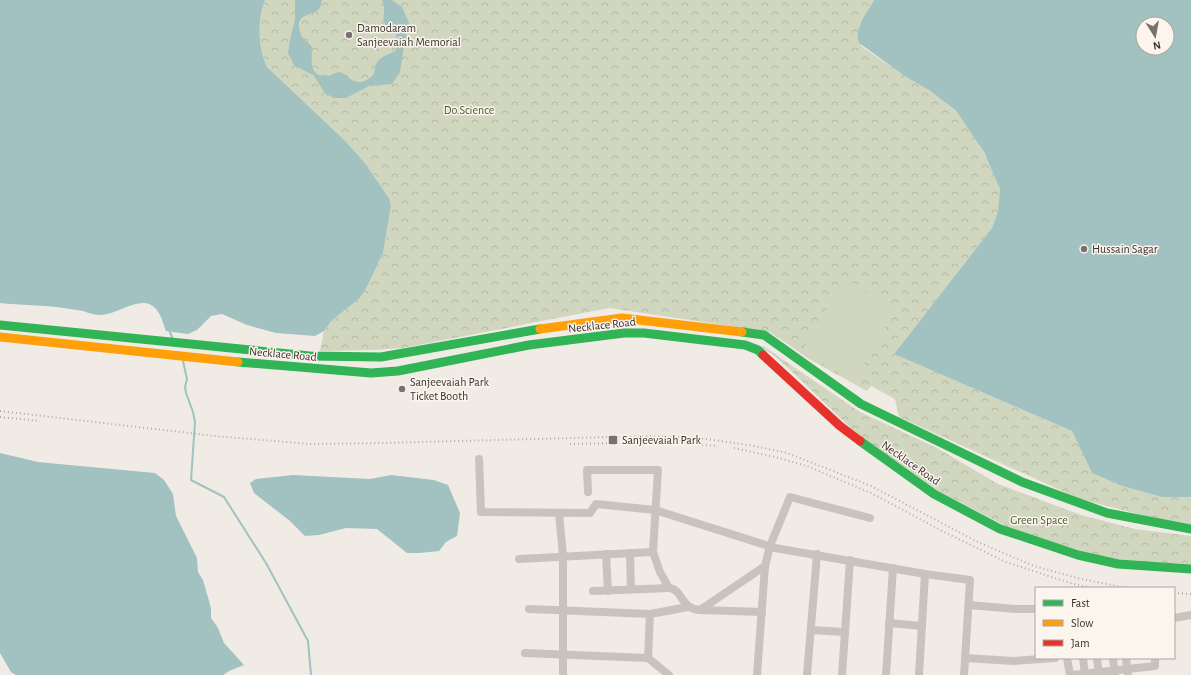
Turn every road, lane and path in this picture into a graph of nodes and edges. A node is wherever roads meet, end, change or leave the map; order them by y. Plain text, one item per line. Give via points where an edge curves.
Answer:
1 (622, 318) junction
2 (0, 325) edge
3 (624, 333) junction
4 (764, 335) junction
5 (0, 337) edge
6 (758, 350) junction
7 (381, 357) junction
8 (381, 372) junction
9 (479, 459) dead end
10 (588, 492) dead end
11 (655, 510) junction
12 (559, 513) junction
13 (870, 518) dead end
14 (1191, 528) edge
15 (770, 546) junction
16 (653, 552) junction
17 (630, 553) junction
18 (606, 554) junction
19 (817, 554) junction
20 (564, 556) junction
21 (519, 559) dead end
22 (850, 560) junction
23 (764, 566) junction
24 (893, 568) junction
25 (1191, 568) edge
26 (925, 574) junction
27 (669, 588) junction
28 (631, 589) junction
29 (593, 590) dead end
30 (608, 590) junction
31 (969, 605) junction
32 (688, 607) junction
33 (529, 609) dead end
34 (1035, 609) edge
35 (563, 610) junction
36 (700, 610) junction
37 (762, 612) junction
38 (650, 614) junction
39 (1191, 615) edge
40 (1175, 618) edge
41 (890, 624) junction
42 (922, 626) junction
43 (811, 630) junction
44 (845, 632) junction
45 (525, 653) dead end
46 (562, 655) junction
47 (648, 658) junction
48 (965, 658) junction
49 (1042, 659) edge
50 (1068, 659) edge
51 (1083, 659) edge
52 (1097, 659) edge
53 (1113, 659) edge
54 (1126, 659) edge
55 (1155, 659) edge
56 (1128, 672) edge
57 (1115, 673) edge
58 (1099, 674) edge
59 (563, 675) edge
60 (669, 675) edge
61 (757, 675) edge
62 (807, 675) edge
63 (842, 675) edge
64 (886, 675) edge
65 (919, 675) edge
66 (964, 675) edge
67 (1070, 675) edge
68 (1073, 675) edge
69 (1085, 675) edge

1 - 3 main road
1 - 4 main road, Necklace Road
1 - 7 main road, Necklace Road via 525,331
2 - 7 main road, Necklace Road via 310,356
3 - 6 main road, Necklace Road via 723,342
3 - 8 main road, Necklace Road via 529,345 398,371
4 - 6 main road
4 - 14 main road, Necklace Road via 861,404 1022,482 1107,513
5 - 8 main road, Necklace Road via 196,358
6 - 25 main road, Necklace Road via 840,426 868,448 934,494 1000,529 1098,560 1118,564
7 - 8 main road
9 - 12 street via 480,512
10 - 11 street via 587,470 658,470
11 - 12 street via 596,504 590,513
11 - 15 street
11 - 16 street
12 - 20 street
13 - 15 street via 790,497
15 - 19 street
15 - 23 street
16 - 17 street
16 - 27 street
17 - 18 street
17 - 28 street
18 - 20 street
18 - 30 street
19 - 22 street
19 - 43 street
20 - 21 street
20 - 35 street
22 - 24 street
22 - 44 street
23 - 36 street
23 - 37 street
24 - 26 street
24 - 41 street
26 - 31 street via 970,580
26 - 42 street
27 - 28 street
27 - 32 street via 675,590
28 - 30 street
29 - 30 street
31 - 34 street
31 - 48 street
32 - 36 street
32 - 38 street
33 - 35 street
35 - 38 street
35 - 46 street
36 - 37 street
37 - 61 street
38 - 47 street
39 - 40 street
41 - 42 street
41 - 64 street
42 - 65 street
43 - 44 street
43 - 62 street
44 - 63 street
45 - 46 street
46 - 47 street
46 - 59 street
47 - 60 street
48 - 49 street via 1014,661
48 - 66 street
50 - 67 street
51 - 69 street
52 - 58 street
53 - 57 street
54 - 56 street
55 - 56 street via 1155,666
56 - 57 street
57 - 58 street
58 - 69 street
68 - 69 street

